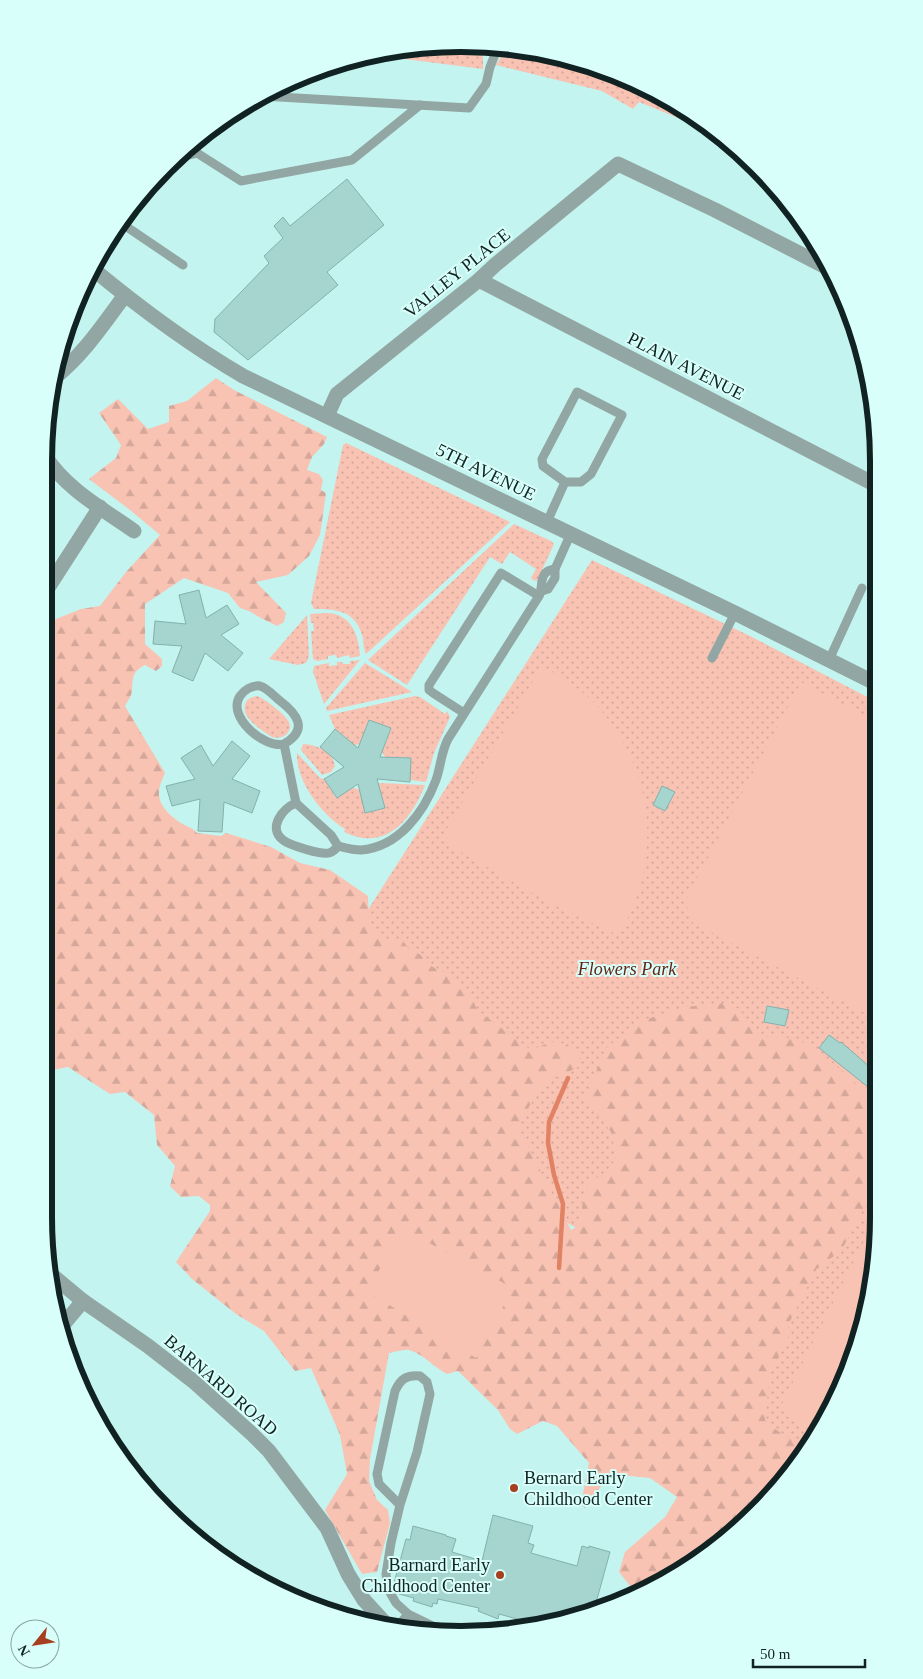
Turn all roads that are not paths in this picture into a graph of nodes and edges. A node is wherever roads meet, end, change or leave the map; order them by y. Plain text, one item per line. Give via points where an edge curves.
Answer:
1 (495, 54) edge
2 (277, 97) edge
3 (420, 105) junction
4 (197, 153) joint
5 (192, 154) edge
6 (127, 227) edge
7 (819, 264) edge
8 (183, 265) dead end
9 (99, 273) edge
10 (479, 280) junction
11 (125, 295) junction
12 (62, 371) edge
13 (327, 416) junction
14 (52, 466) edge
15 (565, 482) junction
16 (870, 482) edge
17 (100, 507) junction
18 (547, 522) junction
19 (134, 532) dead end
20 (571, 533) junction
21 (52, 582) edge
22 (862, 588) dead end
23 (540, 594) junction
24 (735, 613) junction
25 (712, 658) dead end
26 (830, 660) junction
27 (870, 680) edge
28 (464, 713) junction
29 (284, 744) junction
30 (296, 804) junction
31 (338, 846) junction
32 (57, 1280) edge
33 (83, 1301) junction
34 (66, 1322) edge
35 (400, 1506) junction
36 (408, 1614) junction
37 (381, 1619) edge
38 (401, 1622) edge
39 (432, 1626) edge

1 - 3 lane via 486,84 469,108
2 - 3 lane
3 - 4 lane via 352,160 241,181
4 - 5 lane
6 - 8 lane
7 - 10 street, VALLEY PLACE via 618,164
9 - 11 street, 5TH AVENUE
10 - 13 street, VALLEY PLACE via 338,394
10 - 16 street, PLAIN AVENUE
11 - 12 street via 90,342
11 - 13 street, 5TH AVENUE via 224,364
13 - 18 street, 5TH AVENUE
14 - 17 street via 59,475
15 - 15 lane via 543,466 542,459 577,392 622,415 591,474 581,482
15 - 18 lane
17 - 19 street
17 - 21 street
18 - 20 street, 5TH AVENUE
20 - 23 lane via 555,569 549,570 541,582
20 - 24 street, 5TH AVENUE
22 - 26 lane
23 - 28 lane
23 - 28 lane via 502,572 429,685 429,690
24 - 25 lane
24 - 26 street, 5TH AVENUE
26 - 27 street, 5TH AVENUE
28 - 31 lane via 444,747 433,787 411,823 393,839 372,848 360,850
29 - 29 lane via 296,736 297,718 263,688 256,686 245,691 237,705 242,723 266,742 278,746
29 - 30 lane
30 - 31 lane via 331,835
30 - 31 lane via 279,816 277,832 282,840 321,853 330,853
32 - 33 street, BARNARD ROAD
33 - 34 street
33 - 37 street, BARNARD ROAD via 193,1381 269,1451 327,1528 348,1574 364,1600
35 - 35 lane via 430,1394 427,1382 420,1376 410,1375 400,1381 395,1391 377,1474 379,1484
35 - 36 lane via 386,1574 388,1589 396,1604
36 - 38 lane
36 - 39 lane

